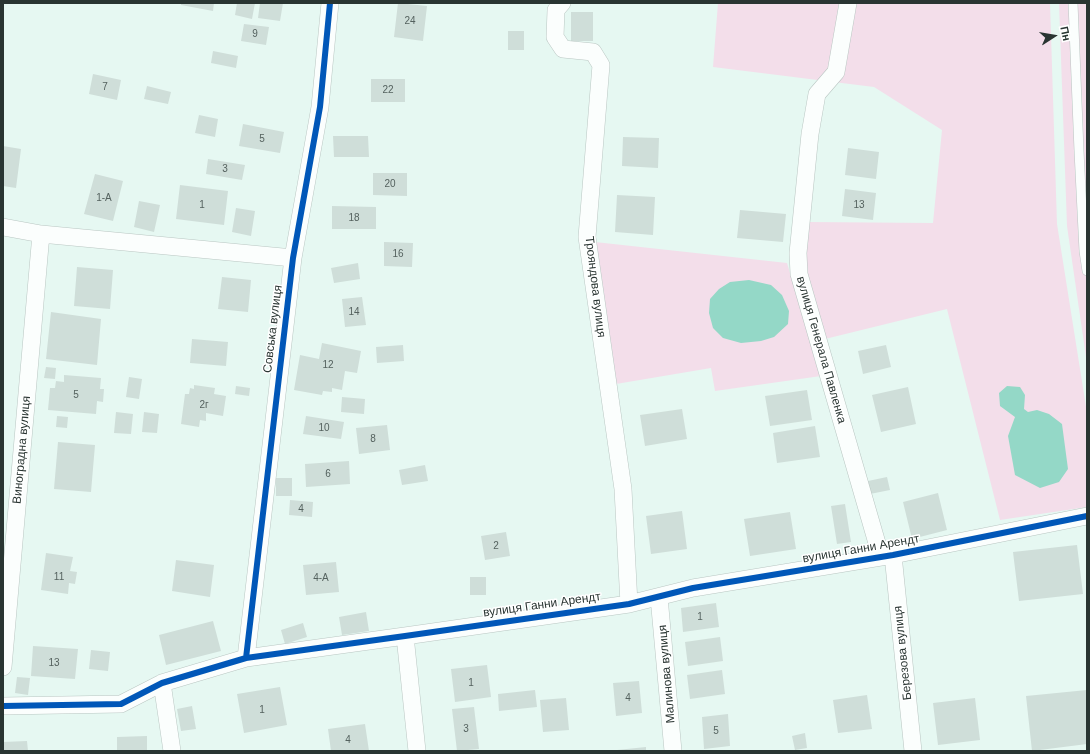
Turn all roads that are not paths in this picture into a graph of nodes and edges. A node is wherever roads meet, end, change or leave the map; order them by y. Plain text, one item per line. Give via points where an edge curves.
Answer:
1 (330, 3) edge
2 (562, 3) edge
3 (848, 3) edge
4 (1073, 3) edge
5 (3, 227) edge
6 (41, 234) junction
7 (293, 258) junction
8 (1087, 271) edge
9 (1087, 516) edge
10 (887, 556) junction
11 (660, 597) junction
12 (629, 604) junction
13 (405, 636) junction
14 (246, 658) junction
15 (3, 667) edge
16 (162, 683) junction
17 (3, 706) edge
18 (172, 751) edge
19 (417, 751) edge
20 (673, 751) edge
21 (913, 751) edge

1 - 7 street, Совська вулиця via 320,107
2 - 12 street, Трояндова вулиця via 556,10 555,37 563,49 593,52 601,65 587,237 623,489
3 - 10 street, вулиця Генерала Павленка via 836,72 817,94 810,134 798,253 799,274
4 - 8 lane via 1079,159
5 - 6 street
6 - 7 street
6 - 15 street, Виноградна вулиця
7 - 14 street, Совська вулиця
9 - 10 street, вулиця Ганни Арендт
10 - 11 street, вулиця Ганни Арендт via 693,588
10 - 21 street, Березова вулиця
11 - 12 street, вулиця Ганни Арендт
11 - 20 street, Малинова вулиця
12 - 13 street, вулиця Ганни Арендт
13 - 14 street, вулиця Ганни Арендт
13 - 19 street
14 - 16 street, вулиця Ганни Арендт
16 - 17 street, вулиця Ганни Арендт via 121,704
16 - 18 street

